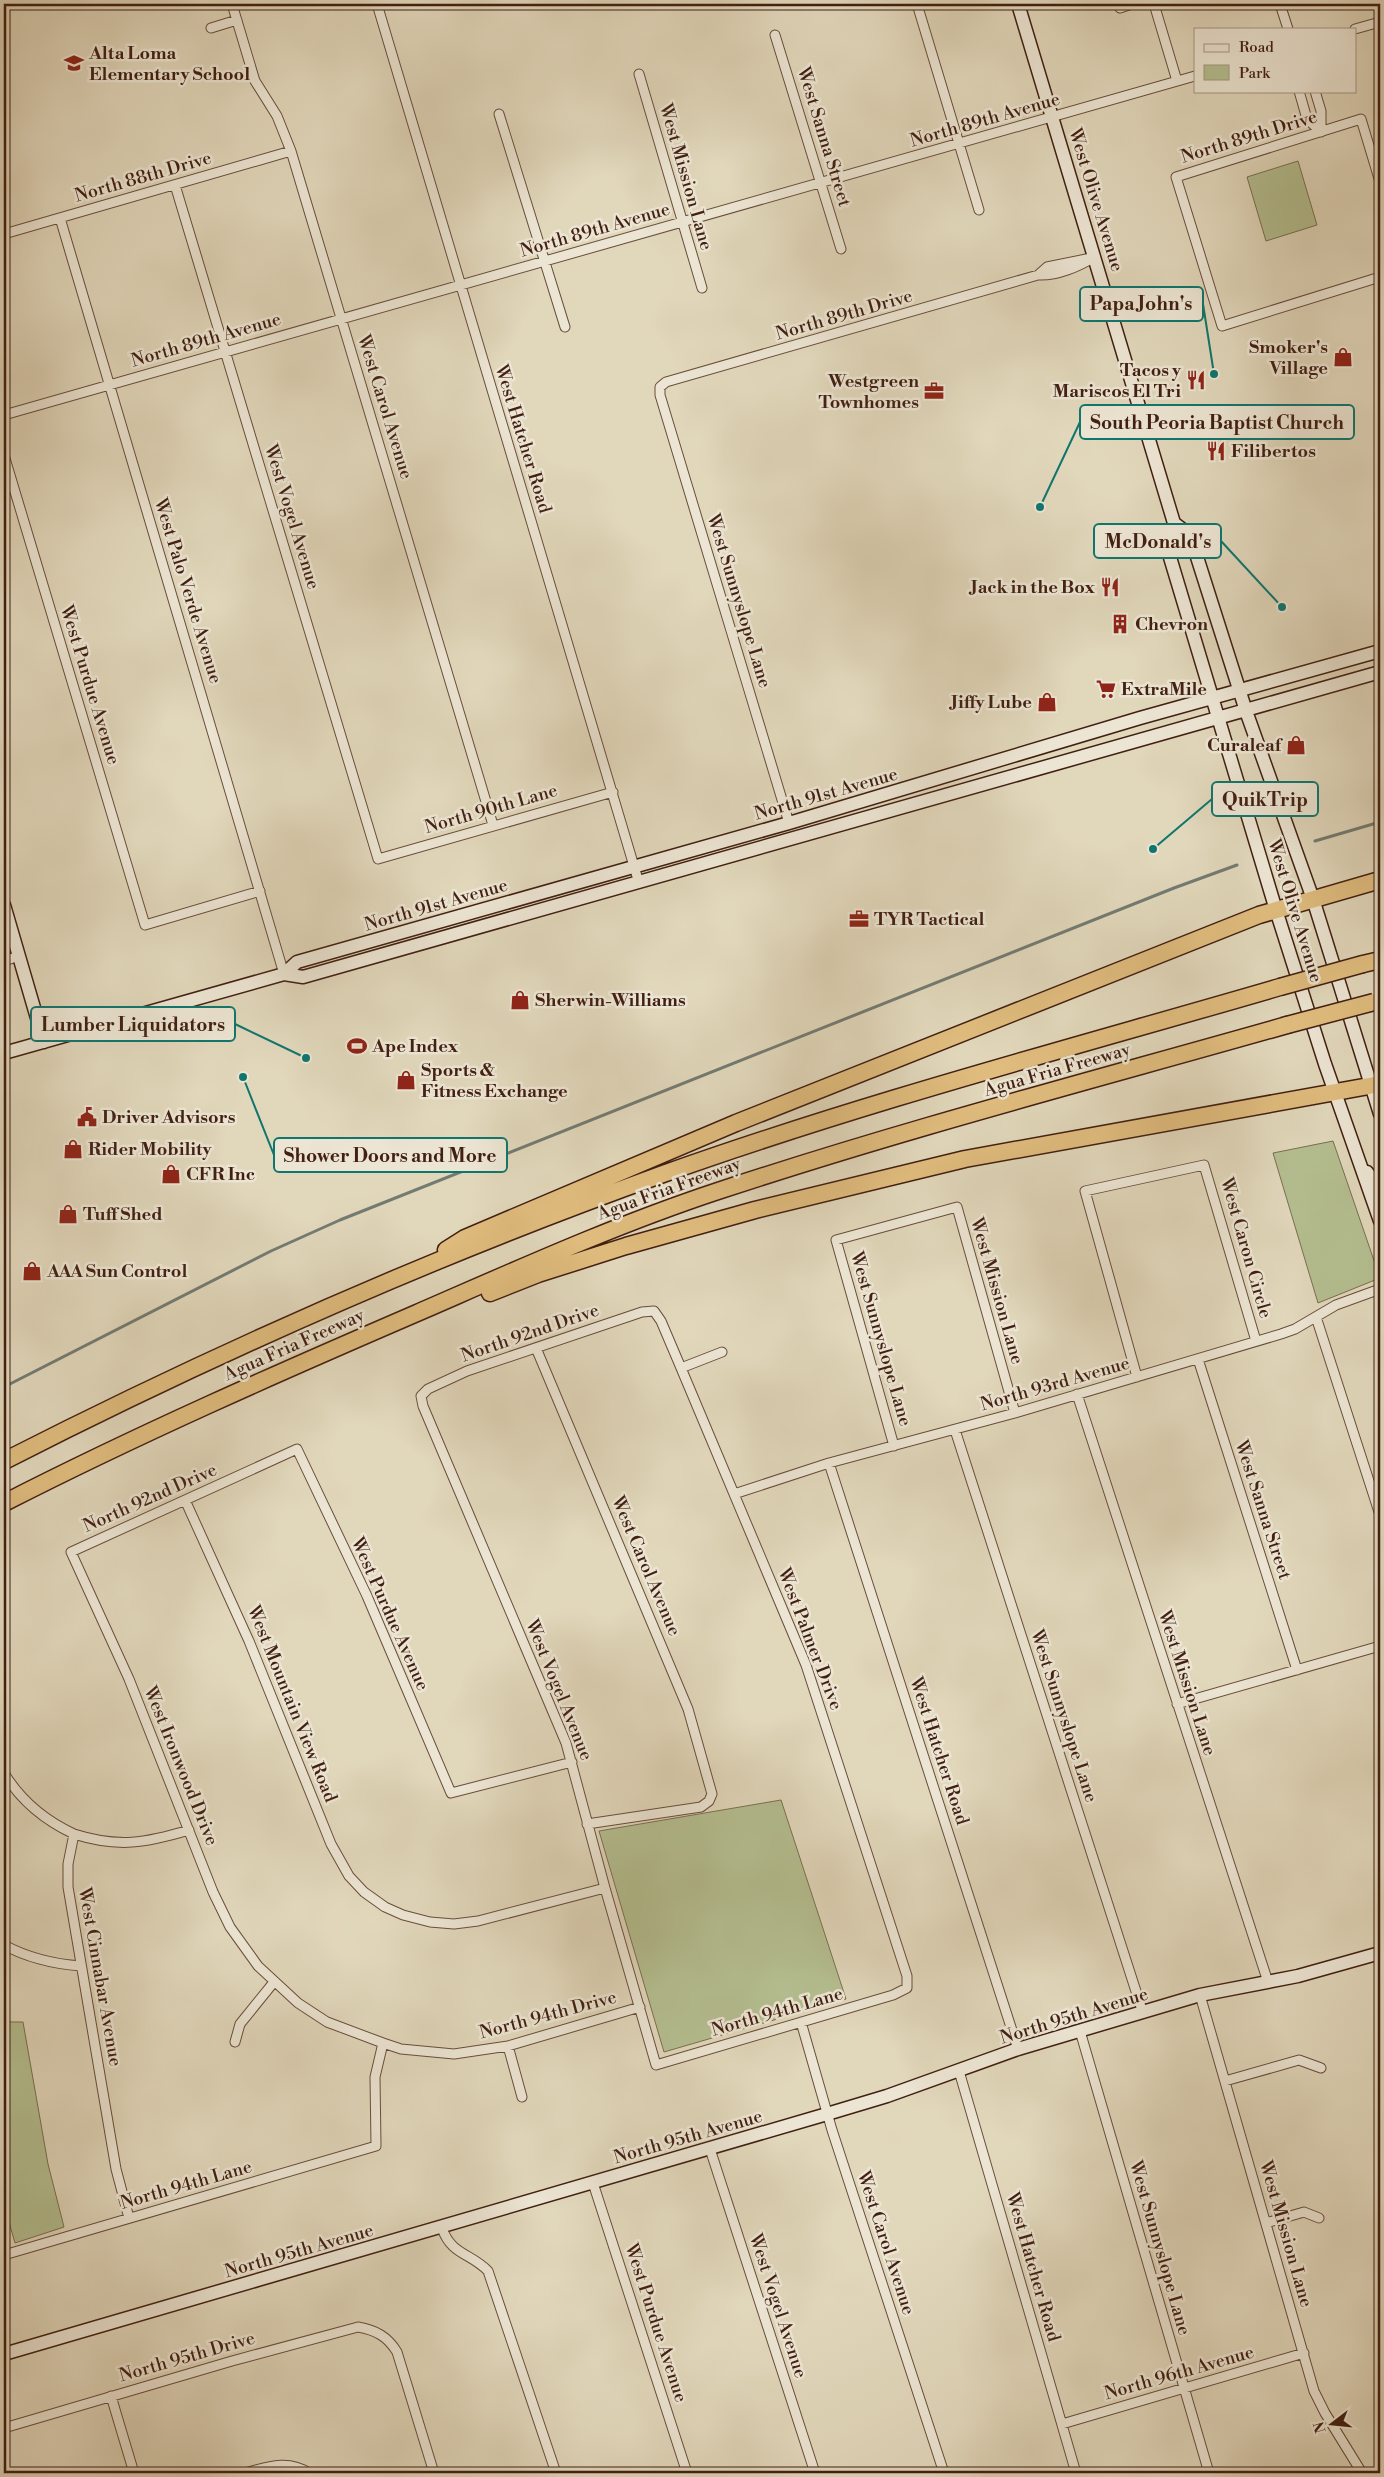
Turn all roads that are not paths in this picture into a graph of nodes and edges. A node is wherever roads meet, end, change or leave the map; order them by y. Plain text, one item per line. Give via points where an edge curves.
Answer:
1 (232, 4) edge
2 (377, 4) edge
3 (916, 4) edge
4 (1018, 4) edge
5 (1132, 4) edge
6 (1154, 4) edge
7 (1280, 4) edge
8 (1120, 8) dead end
9 (237, 20) junction
10 (1380, 22) edge
11 (211, 28) dead end
12 (1288, 28) edge
13 (1356, 29) edge
14 (776, 35) dead end
15 (639, 74) dead end
16 (1194, 76) edge
17 (1177, 81) junction
18 (1299, 92) edge
19 (1315, 92) edge
20 (500, 114) dead end
21 (1053, 118) junction
22 (1321, 132) junction
23 (959, 144) junction
24 (291, 151) junction
25 (1380, 182) edge
26 (821, 183) junction
27 (175, 185) junction
28 (979, 210) dead end
29 (60, 218) junction
30 (683, 222) junction
31 (4, 234) edge
32 (841, 249) dead end
33 (1095, 257) junction
34 (544, 260) junction
35 (1380, 277) edge
36 (459, 286) junction
37 (702, 288) dead end
38 (342, 320) junction
39 (565, 327) dead end
40 (225, 352) junction
41 (110, 384) junction
42 (660, 387) joint
43 (4, 415) edge
44 (4, 455) edge
45 (1174, 522) junction
46 (1380, 651) edge
47 (1380, 672) edge
48 (1239, 690) junction
49 (1212, 697) junction
50 (1246, 711) junction
51 (1218, 719) junction
52 (1053, 744) junction
53 (1059, 764) junction
54 (930, 782) junction
55 (613, 792) junction
56 (934, 799) junction
57 (789, 823) junction
58 (493, 825) junction
59 (794, 839) junction
60 (378, 859) joint
61 (635, 867) junction
62 (1380, 880) edge
63 (639, 883) junction
64 (260, 890) junction
65 (1313, 900) junction
66 (4, 905) edge
67 (1276, 910) junction
68 (462, 916) junction
69 (466, 931) junction
70 (19, 956) junction
71 (1380, 960) edge
72 (4, 961) edge
73 (284, 974) junction
74 (1377, 1001) edge
75 (44, 1042) junction
76 (4, 1053) edge
77 (1376, 1085) edge
78 (1335, 1093) junction
79 (1380, 1114) edge
80 (1361, 1165) junction
81 (1380, 1190) edge
82 (1380, 1221) edge
83 (836, 1240) joint
84 (413, 1271) junction
85 (1380, 1290) edge
86 (654, 1312) joint
87 (1316, 1317) junction
88 (1256, 1341) junction
89 (536, 1348) junction
90 (722, 1352) dead end
91 (1198, 1359) junction
92 (681, 1368) junction
93 (1138, 1377) junction
94 (241, 1389) junction
95 (1077, 1394) junction
96 (421, 1396) joint
97 (1015, 1413) junction
98 (955, 1430) junction
99 (894, 1446) junction
100 (297, 1449) joint
101 (4, 1461) edge
102 (829, 1463) junction
103 (734, 1494) junction
104 (185, 1500) junction
105 (4, 1503) edge
106 (1380, 1515) edge
107 (71, 1552) joint
108 (1380, 1646) edge
109 (1297, 1670) junction
110 (1177, 1704) junction
111 (572, 1762) junction
112 (4, 1773) edge
113 (587, 1824) junction
114 (189, 1830) junction
115 (74, 1834) junction
116 (605, 1888) junction
117 (4, 1945) edge
118 (1380, 1953) edge
119 (81, 1966) junction
120 (274, 1982) junction
121 (1268, 1982) junction
122 (907, 1988) joint
123 (1200, 1995) junction
124 (640, 2007) junction
125 (1143, 2013) junction
126 (801, 2022) junction
127 (1080, 2031) junction
128 (235, 2042) dead end
129 (383, 2044) junction
130 (508, 2046) junction
131 (1018, 2050) junction
132 (656, 2064) joint
133 (1321, 2068) dead end
134 (959, 2071) junction
135 (1225, 2081) junction
136 (522, 2097) dead end
137 (827, 2114) junction
138 (710, 2149) junction
139 (593, 2184) junction
140 (129, 2218) junction
141 (1319, 2218) dead end
142 (1266, 2223) junction
143 (442, 2228) junction
144 (4, 2254) edge
145 (1304, 2353) junction
146 (4, 2354) edge
147 (1184, 2388) junction
148 (111, 2396) junction
149 (1062, 2424) junction
150 (4, 2428) edge
151 (134, 2473) edge
152 (245, 2473) edge
153 (309, 2473) edge
154 (434, 2473) edge
155 (556, 2473) edge
156 (687, 2473) edge
157 (815, 2473) edge
158 (944, 2473) edge
159 (1076, 2473) edge
160 (1209, 2473) edge
161 (1362, 2473) edge

1 - 9 street, West Carol Avenue
2 - 36 street, West Hatcher Road
3 - 23 street
4 - 21 main road, West Olive Avenue
5 - 8 street
6 - 17 street
7 - 12 street
9 - 11 street
9 - 24 street, West Carol Avenue via 254,81 277,116
10 - 13 street
14 - 26 street, West Sanna Street
15 - 30 street, West Mission Lane
16 - 17 street, North 89th Avenue
17 - 21 street, North 89th Avenue
18 - 22 street via 1307,119
19 - 22 street via 1321,111
20 - 34 street
21 - 23 street, North 89th Avenue
21 - 33 main road, West Olive Avenue
22 - 25 street, North 89th Drive via 1361,119
22 - 35 street, North 89th Drive via 1176,177 1222,326
23 - 26 street, North 89th Avenue
23 - 28 street
24 - 27 street, North 88th Drive
24 - 38 street, West Carol Avenue
26 - 30 street, North 89th Avenue
26 - 32 street, West Sanna Street
27 - 29 street, North 88th Drive
27 - 40 street, West Vogel Avenue
29 - 31 street, North 88th Drive
29 - 41 street, West Palo Verde Avenue
30 - 34 street, North 89th Avenue
30 - 37 street, West Mission Lane
33 - 42 street, North 89th Drive via 1049,276 1038,275
33 - 45 main road, West Olive Avenue
34 - 36 street, North 89th Avenue
34 - 39 street
36 - 38 street, North 89th Avenue
36 - 55 street, West Hatcher Road
38 - 40 street, North 89th Avenue
38 - 58 street, West Carol Avenue
40 - 41 street, North 89th Avenue
40 - 60 street, West Vogel Avenue
41 - 43 street, North 89th Avenue
41 - 64 street, West Palo Verde Avenue
42 - 57 street, West Sunnyslope Lane
44 - 64 street, West Purdue Avenue via 145,925
45 - 48 main road, West Olive Avenue via 1190,534
45 - 49 main road, West Olive Avenue via 1166,544
46 - 48 main road, North 91st Avenue
47 - 50 main road, North 91st Avenue
48 - 49 main road, North 91st Avenue
48 - 50 main road, West Olive Avenue
49 - 51 main road, West Olive Avenue
49 - 52 main road, North 91st Avenue
50 - 51 main road, North 91st Avenue
50 - 65 main road, West Olive Avenue
51 - 53 main road, North 91st Avenue
51 - 67 main road, West Olive Avenue
52 - 53 main road
52 - 54 main road, North 91st Avenue
53 - 56 main road, North 91st Avenue
54 - 56 main road
54 - 57 main road, North 91st Avenue
55 - 58 street, North 90th Lane
55 - 61 street, West Hatcher Road
56 - 59 main road, North 91st Avenue
57 - 59 main road
57 - 61 main road, North 91st Avenue
58 - 60 street, North 90th Lane
59 - 63 main road, North 91st Avenue
61 - 63 street, West Hatcher Road
61 - 68 main road, North 91st Avenue
62 - 65 highway
63 - 69 main road, North 91st Avenue
64 - 73 street, West Palo Verde Avenue
65 - 67 highway
65 - 77 main road, West Olive Avenue
66 - 70 main road
67 - 78 main road, West Olive Avenue
67 - 84 highway via 736,1123 465,1238
68 - 69 main road
68 - 73 main road, North 91st Avenue via 297,962
69 - 73 main road, North 91st Avenue via 303,977
70 - 72 street
70 - 75 main road
71 - 84 highway, Agua Fria Freeway, bridge via 805,1126 638,1183
73 - 75 main road, North 91st Avenue
74 - 94 highway, Agua Fria Freeway, bridge via 873,1143 715,1192 563,1250
75 - 76 main road, North 91st Avenue
77 - 78 highway
77 - 79 main road, West Olive Avenue
78 - 80 main road, West Olive Avenue
78 - 94 highway via 1002,1152 755,1210 554,1268
80 - 81 main road
80 - 82 main road, West Olive Avenue
83 - 97 street, West Mission Lane via 957,1207
83 - 99 street, West Sunnyslope Lane
84 - 101 highway, Agua Fria Freeway via 247,1342
85 - 87 street, North 93rd Avenue via 1336,1305
86 - 89 street, North 92nd Drive via 642,1312
86 - 92 street, West Palmer Drive
87 - 88 street, North 93rd Avenue via 1295,1329
87 - 106 street
88 - 91 street, North 93rd Avenue
88 - 93 street, West Caron Circle via 1204,1165 1084,1191
89 - 96 street, North 92nd Drive via 467,1371 428,1389
89 - 113 street, West Carol Avenue via 688,1709 712,1794 709,1802 701,1807
90 - 92 street
91 - 93 street, North 93rd Avenue
91 - 109 street, West Sanna Street
92 - 103 street, West Palmer Drive
93 - 95 street, North 93rd Avenue
94 - 105 highway, Agua Fria Freeway
95 - 97 street, North 93rd Avenue
95 - 110 street, West Mission Lane
96 - 111 street, West Vogel Avenue
97 - 98 street, North 93rd Avenue
98 - 99 street, North 93rd Avenue
98 - 125 street, West Sunnyslope Lane
99 - 102 street, North 93rd Avenue
100 - 104 street, North 92nd Drive
100 - 111 street, West Purdue Avenue via 366,1596 451,1793
102 - 103 street, North 93rd Avenue
102 - 131 street, West Hatcher Road
103 - 122 street, West Palmer Drive via 810,1677 907,1976
104 - 107 street, North 92nd Drive
104 - 116 street, West Mountain View Road via 249,1641 334,1851 364,1892 385,1907 421,1920 460,1923
107 - 114 street, West Ironwood Drive via 129,1679
108 - 109 street
109 - 110 street
110 - 121 street, West Mission Lane
111 - 113 street, West Vogel Avenue
112 - 115 street via 37,1812
113 - 116 street, West Vogel Avenue
114 - 115 street via 156,1840 131,1843 107,1842
114 - 120 street, West Ironwood Drive via 230,1927
115 - 119 street, West Cinnabar Avenue via 68,1864 68,1888
116 - 124 street, West Vogel Avenue
117 - 119 street via 26,1956
118 - 121 main road, North 95th Avenue
119 - 140 street, West Cinnabar Avenue via 116,2169
120 - 128 street via 240,2024
120 - 129 street, North 94th Drive via 298,2003 328,2022
121 - 123 main road, North 95th Avenue
122 - 126 street, North 94th Lane
123 - 125 main road, North 95th Avenue
123 - 135 street, West Mission Lane
124 - 130 street, North 94th Drive
124 - 132 street, West Vogel Avenue
125 - 127 main road, North 95th Avenue
126 - 132 street, North 94th Lane
126 - 137 street, West Carol Avenue
127 - 131 main road, North 95th Avenue
127 - 147 street, West Sunnyslope Lane
129 - 130 street, North 94th Drive via 454,2054
129 - 140 street, North 94th Lane via 375,2077 376,2146
130 - 136 street
131 - 134 main road, North 95th Avenue
133 - 135 street via 1300,2060
134 - 137 main road, North 95th Avenue
134 - 149 street, West Hatcher Road
135 - 142 street, West Mission Lane
137 - 138 main road, North 95th Avenue
137 - 158 street, West Carol Avenue
138 - 139 main road, North 95th Avenue
138 - 157 street, West Vogel Avenue
139 - 143 main road, North 95th Avenue
139 - 156 street, West Purdue Avenue
140 - 144 street, North 94th Lane
141 - 142 street via 1304,2212
142 - 145 street, West Mission Lane
143 - 146 main road, North 95th Avenue
143 - 155 street via 446,2241 453,2248 488,2271
145 - 147 street, North 96th Avenue
145 - 161 street, West Mission Lane via 1314,2391 1324,2413
147 - 149 street, North 96th Avenue
147 - 160 street, West Sunnyslope Lane
148 - 150 street, North 95th Drive
148 - 151 street
148 - 154 street, North 95th Drive via 349,2328 365,2328 392,2343 402,2362
149 - 159 street, West Hatcher Road
152 - 153 street via 281,2464 299,2467

